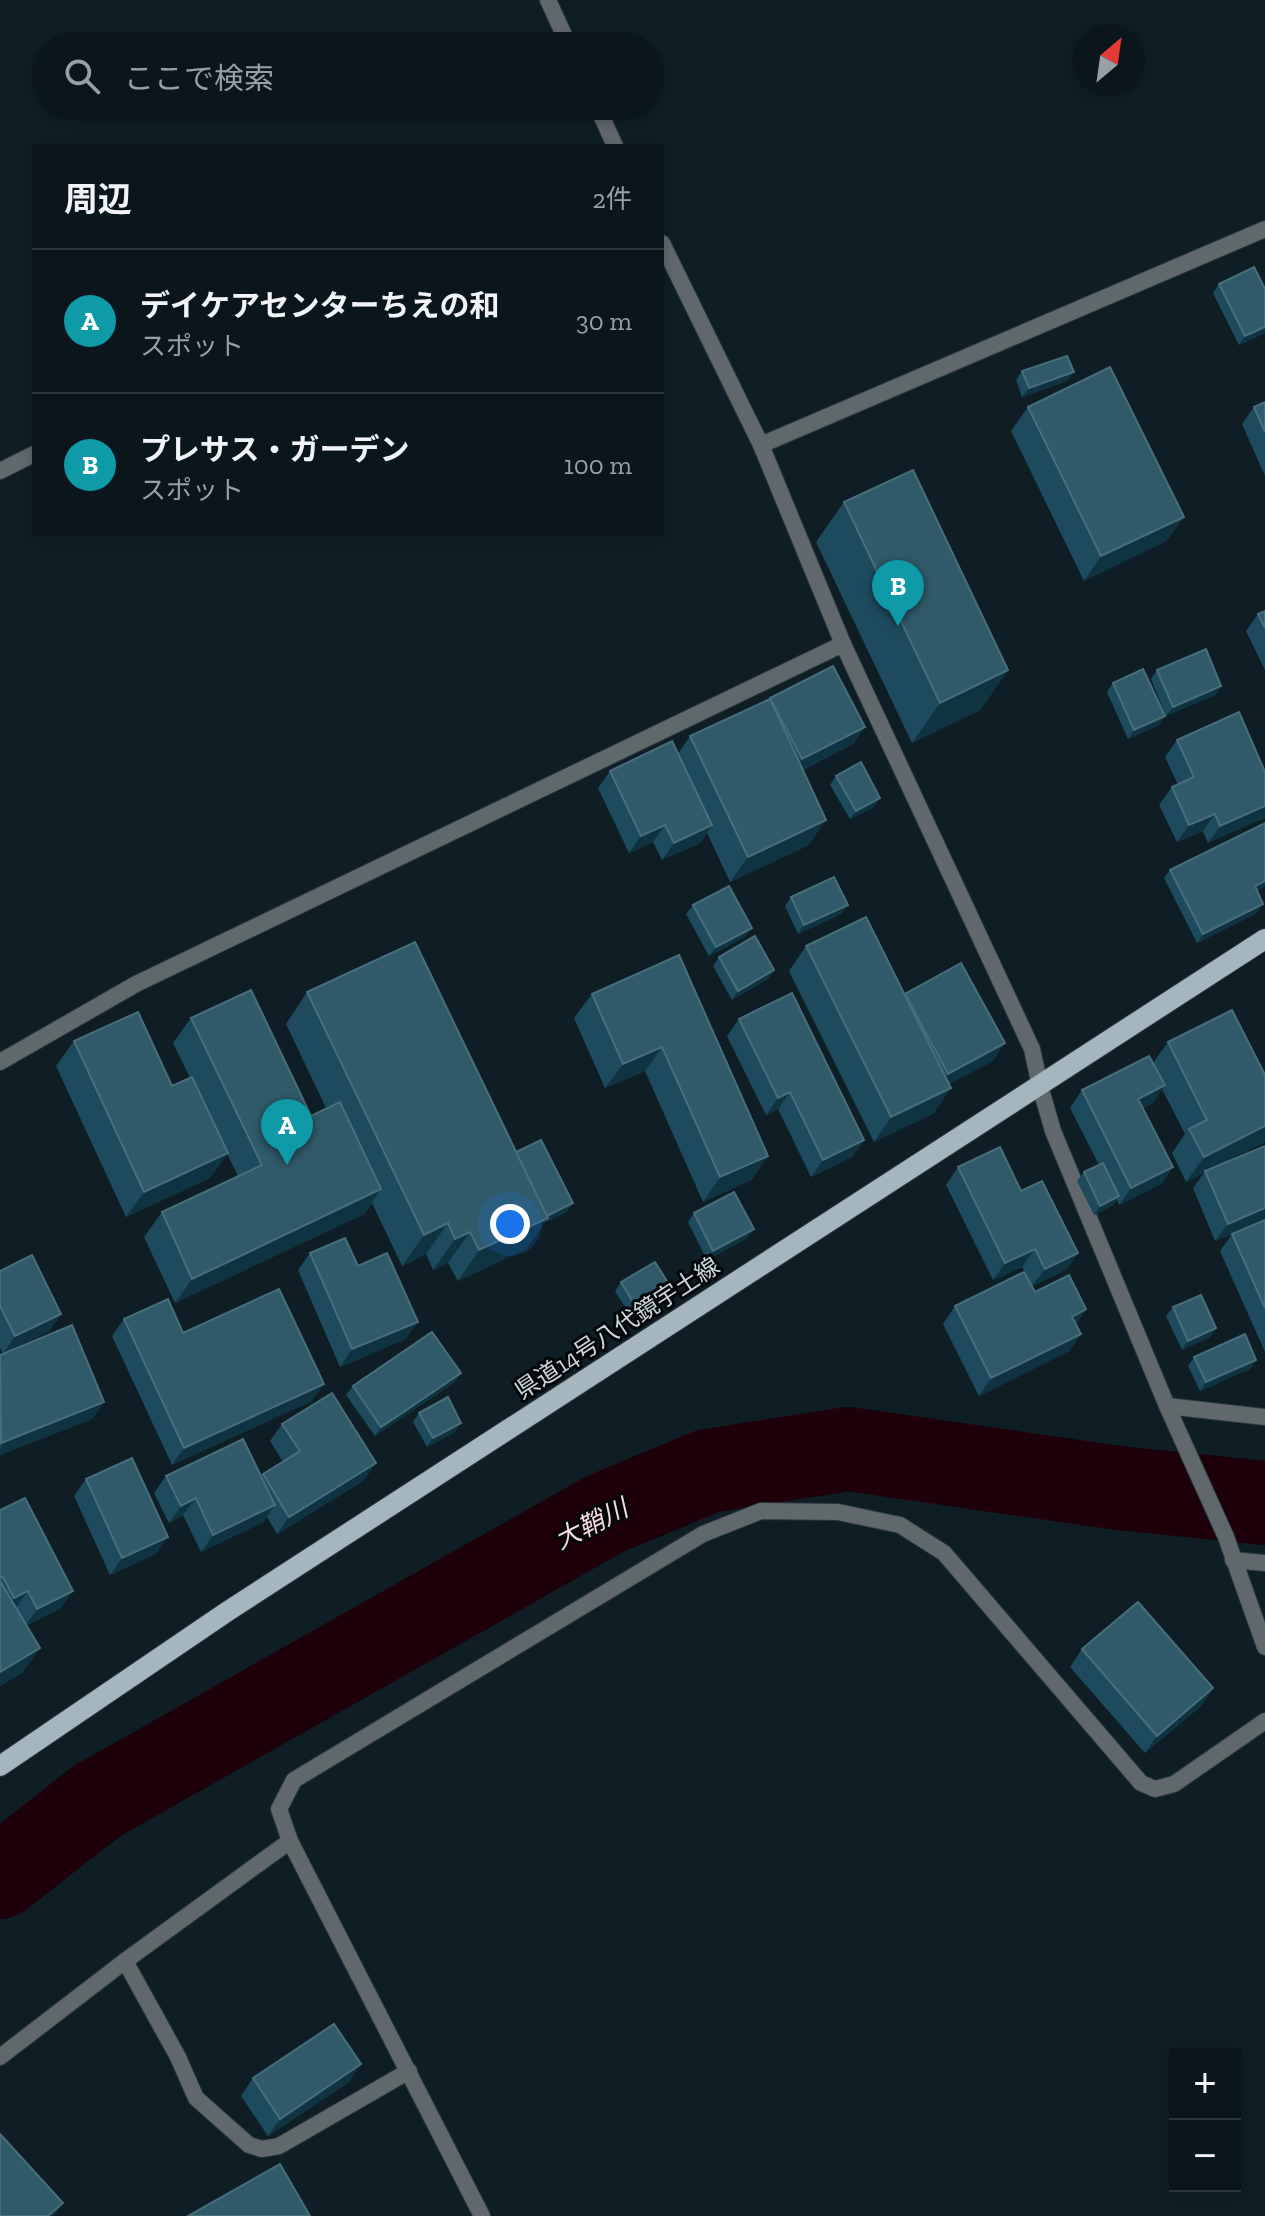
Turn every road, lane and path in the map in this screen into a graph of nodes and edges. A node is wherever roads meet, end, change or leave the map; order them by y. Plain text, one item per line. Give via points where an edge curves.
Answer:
1 (548, 0) edge
2 (563, 32) edge
3 (603, 120) edge
4 (614, 144) edge
5 (1265, 229) edge
6 (664, 247) edge
7 (761, 445) junction
8 (32, 455) edge
9 (0, 471) edge
10 (843, 644) junction
11 (1265, 939) edge
12 (0, 1062) edge
13 (1040, 1086) junction
14 (1167, 1406) junction
15 (1265, 1417) edge
16 (1233, 1560) junction
17 (1265, 1563) edge
18 (1265, 1647) edge
19 (1265, 1721) edge
20 (0, 1766) edge
21 (290, 1841) junction
22 (125, 1961) junction
23 (0, 2057) edge
24 (409, 2071) junction
25 (478, 2215) edge

1 - 2 street
3 - 4 street
5 - 7 street
6 - 7 street
7 - 10 street
8 - 9 street
10 - 12 street via 136,984
10 - 13 street via 1032,1049
11 - 13 main road, 県道14号八代鏡宇土線
13 - 14 street via 1053,1131
13 - 20 main road, 県道14号八代鏡宇土線 via 228,1611
14 - 15 street
14 - 16 street
16 - 17 street
16 - 18 street
19 - 21 street via 1174,1784 1155,1789 1141,1783 944,1553 900,1525 838,1512 761,1511 703,1534 294,1780 279,1809
21 - 22 street
21 - 24 street
22 - 23 street
22 - 24 street via 196,2098 249,2145 279,2146
24 - 25 street

